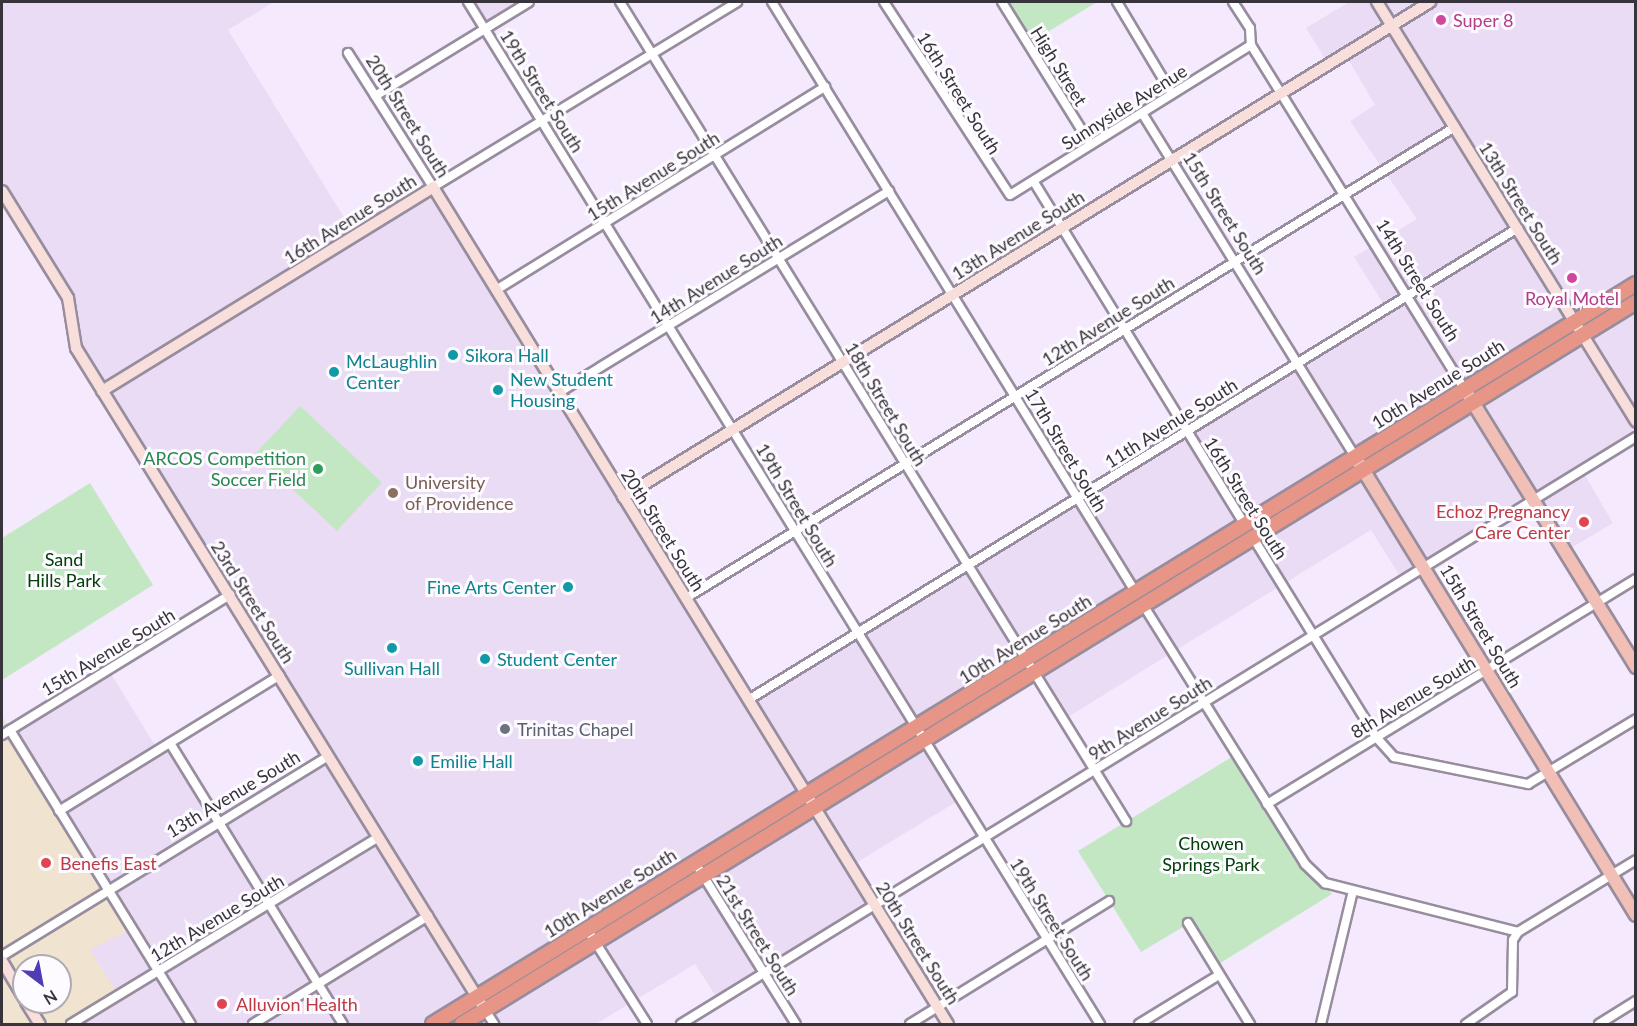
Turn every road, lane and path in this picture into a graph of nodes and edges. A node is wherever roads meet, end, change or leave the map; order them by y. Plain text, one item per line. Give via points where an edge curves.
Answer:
1 (468, 2) edge
2 (529, 2) edge
3 (620, 2) edge
4 (737, 2) edge
5 (772, 2) edge
6 (884, 2) edge
7 (1002, 2) edge
8 (1117, 2) edge
9 (1233, 2) edge
10 (1377, 2) edge
11 (1430, 2) edge
12 (1392, 25) junction
13 (485, 28) junction
14 (1251, 45) junction
15 (348, 53) dead end
16 (652, 54) junction
17 (825, 87) junction
18 (1281, 92) junction
19 (1172, 94) junction
20 (375, 96) junction
21 (1142, 113) junction
22 (543, 121) junction
23 (1455, 127) junction
24 (1091, 146) junction
25 (715, 155) junction
26 (1171, 160) junction
27 (1034, 182) junction
28 (433, 188) junction
29 (2, 191) edge
30 (889, 191) junction
31 (1344, 194) junction
32 (1013, 195) joint
33 (605, 223) junction
34 (1061, 227) junction
35 (1518, 228) junction
36 (778, 258) junction
37 (1234, 261) junction
38 (1635, 284) edge
39 (496, 290) junction
40 (952, 294) junction
41 (1406, 296) junction
42 (1635, 302) edge
43 (1575, 321) junction
44 (669, 326) junction
45 (1125, 328) junction
46 (1583, 335) junction
47 (842, 361) junction
48 (1297, 362) junction
49 (1464, 388) junction
50 (102, 391) junction
51 (558, 393) junction
52 (1015, 396) junction
53 (1474, 402) junction
54 (1635, 422) edge
55 (733, 428) junction
56 (1186, 430) junction
57 (1635, 437) edge
58 (1355, 457) junction
59 (904, 463) junction
60 (1364, 469) junction
61 (623, 497) junction
62 (1078, 497) junction
63 (1533, 500) junction
64 (1245, 524) junction
65 (795, 530) junction
66 (1254, 538) junction
67 (966, 566) junction
68 (1424, 568) junction
69 (1635, 579) edge
70 (1135, 592) junction
71 (230, 595) junction
72 (686, 598) junction
73 (1597, 603) junction
74 (1143, 605) junction
75 (858, 632) junction
76 (1314, 635) junction
77 (1025, 660) junction
78 (1635, 667) edge
79 (1486, 670) junction
80 (1034, 672) junction
81 (280, 675) junction
82 (748, 700) junction
83 (1204, 703) junction
84 (1635, 719) edge
85 (915, 727) junction
86 (10, 730) junction
87 (2, 735) edge
88 (1376, 737) junction
89 (924, 739) junction
90 (170, 743) junction
91 (329, 756) junction
92 (1094, 771) junction
93 (1548, 772) junction
94 (806, 794) junction
95 (1267, 804) junction
96 (814, 807) junction
97 (59, 811) junction
98 (1126, 821) dead end
99 (219, 822) junction
100 (380, 837) junction
101 (985, 837) junction
102 (1635, 860) edge
103 (694, 861) junction
104 (702, 874) junction
105 (1612, 875) junction
106 (108, 891) junction
107 (1353, 891) junction
108 (1109, 902) dead end
109 (268, 904) junction
110 (875, 906) junction
111 (1635, 915) edge
112 (428, 916) junction
113 (1188, 923) dead end
114 (1518, 932) junction
115 (591, 935) junction
116 (1048, 940) junction
117 (2, 956) edge
118 (2, 961) edge
119 (158, 970) junction
120 (765, 972) junction
121 (1219, 975) junction
122 (12, 978) edge
123 (318, 985) junction
124 (477, 997) junction
125 (1635, 1001) edge
126 (938, 1007) junction
127 (485, 1010) junction
128 (71, 1024) edge
129 (191, 1024) edge
130 (253, 1024) edge
131 (343, 1024) edge
132 (433, 1024) edge
133 (462, 1024) edge
134 (494, 1024) edge
135 (647, 1024) edge
136 (681, 1024) edge
137 (796, 1024) edge
138 (910, 1024) edge
139 (948, 1024) edge
140 (1100, 1024) edge
141 (1139, 1024) edge
142 (1250, 1024) edge
143 (1321, 1024) edge
144 (1466, 1024) edge
145 (1599, 1024) edge

1 - 13 street, 19th Street South
2 - 13 street
3 - 16 street, 18th Street South
4 - 16 street, 16th Avenue South
5 - 17 street, 17th Street South
6 - 32 street, 16th Street South via 1003,190
7 - 24 street, High Street
8 - 19 street
9 - 14 street, 14th Street South via 1250,28
10 - 12 street, 13th Street South
11 - 12 street, 13th Avenue South
12 - 18 street, 13th Avenue South
12 - 23 street, 13th Street South
13 - 20 street
13 - 22 street, 19th Street South
14 - 18 street, 14th Street South
14 - 19 street, Sunnyside Avenue
15 - 20 street, 20th Street South
16 - 22 street, 16th Avenue South
16 - 25 street, 18th Street South
17 - 25 street, 15th Avenue South
17 - 30 street, 17th Street South
18 - 26 street, 13th Avenue South
18 - 31 street, 14th Street South
19 - 21 street, Sunnyside Avenue
20 - 28 street, 20th Street South
21 - 24 street, Sunnyside Avenue
21 - 26 street, 15th Street South
22 - 28 street, 16th Avenue South
22 - 33 street, 19th Street South
23 - 31 street, 12th Avenue South
23 - 35 street, 13th Street South
24 - 27 street, Sunnyside Avenue
25 - 33 street, 15th Avenue South
25 - 36 street, 18th Street South
26 - 34 street, 13th Avenue South
26 - 37 street, 15th Street South
27 - 32 street, Sunnyside Avenue
27 - 34 street, 16th Street South
28 - 39 street, 20th Street South
28 - 50 street, 16th Avenue South
29 - 50 street, 23rd Street South via 68,298 76,348
30 - 36 street, 14th Avenue South
30 - 40 street, 17th Street South
31 - 37 street, 12th Avenue South
31 - 41 street, 14th Street South
33 - 39 street, 15th Avenue South
33 - 44 street, 19th Street South
34 - 40 street, 13th Avenue South
34 - 45 street, 16th Street South
35 - 41 street, 11th Avenue South
35 - 43 street, 13th Street South
36 - 44 street, 14th Avenue South
36 - 47 street, 18th Street South
37 - 45 street, 12th Avenue South
37 - 48 street, 15th Street South
38 - 43 highway, 10th Avenue South
39 - 51 street, 20th Street South
40 - 47 street, 13th Avenue South
40 - 52 street, 17th Street South
41 - 48 street, 11th Avenue South
41 - 49 street, 14th Street South
42 - 46 highway, 10th Avenue South
43 - 46 street, 13th Street South
43 - 49 highway, 10th Avenue South
44 - 51 street, 14th Avenue South
44 - 55 street, 19th Street South
45 - 52 street, 12th Avenue South
45 - 56 street, 16th Street South
46 - 53 highway, 10th Avenue South
46 - 54 street, 13th Street South
47 - 55 street, 13th Avenue South
47 - 59 street, 18th Street South
48 - 56 street, 11th Avenue South
48 - 58 street, 15th Street South
49 - 53 main road, 14th Street South
49 - 58 highway, 10th Avenue South
50 - 71 street, 23rd Street South
51 - 61 street, 20th Street South
52 - 59 street, 12th Avenue South
52 - 62 street, 17th Street South
53 - 60 highway, 10th Avenue South
53 - 63 main road, 14th Street South
55 - 61 street, 13th Avenue South
55 - 65 street, 19th Street South
56 - 62 street, 11th Avenue South
56 - 64 street, 16th Street South
57 - 63 street, 9th Avenue South
58 - 60 main road, 15th Street South
58 - 64 highway, 10th Avenue South
59 - 65 street, 12th Avenue South
59 - 67 street, 18th Street South
60 - 66 highway, 10th Avenue South
60 - 68 main road, 15th Street South
61 - 72 street, 20th Street South
62 - 67 street, 11th Avenue South
62 - 70 street, 17th Street South
63 - 68 street, 9th Avenue South
63 - 73 main road, 14th Street South
64 - 66 street, 16th Street South
64 - 70 highway, 10th Avenue South
65 - 72 street, 12th Avenue South
65 - 75 street, 19th Street South
66 - 74 highway, 10th Avenue South
66 - 76 street, 16th Street South
67 - 75 street, 11th Avenue South
67 - 77 street, 18th Street South
68 - 76 street, 9th Avenue South
68 - 79 main road, 15th Street South
69 - 73 street, 8th Avenue South
70 - 74 street, 17th Street South
70 - 77 highway, 10th Avenue South
71 - 81 street, 23rd Street South
71 - 86 street, 15th Avenue South
72 - 82 street, 20th Street South
73 - 78 main road, 14th Street South
73 - 79 street, 8th Avenue South
74 - 80 highway, 10th Avenue South
74 - 83 street, 17th Street South
75 - 82 street, 11th Avenue South
75 - 85 street, 19th Street South
76 - 83 street, 9th Avenue South
76 - 88 street, 16th Street South
77 - 80 street, 18th Street South
77 - 85 highway, 10th Avenue South
79 - 88 street, 8th Avenue South
79 - 93 main road, 15th Street South
80 - 89 highway, 10th Avenue South
80 - 92 street, 18th Street South
81 - 90 street
81 - 91 street, 23rd Street South
82 - 94 street, 20th Street South
83 - 92 street, 9th Avenue South
83 - 95 street, 17th Street South
84 - 93 street, 16th Street South
85 - 89 street, 19th Street South
85 - 94 highway, 10th Avenue South
86 - 87 street, 15th Avenue South
86 - 97 street
88 - 93 street, 16th Street South via 1394,757 1519,785
88 - 95 street, 8th Avenue South
89 - 96 highway, 10th Avenue South
89 - 101 street, 19th Street South
90 - 97 street
90 - 99 street
91 - 99 street, 13th Avenue South
91 - 100 street, 23rd Street South
92 - 98 street, 18th Street South
92 - 101 street, 9th Avenue South
93 - 105 main road, 15th Street South
94 - 96 street, 20th Street South
94 - 103 highway, 10th Avenue South
95 - 107 street, 17th Street South via 1316,876
96 - 104 highway, 10th Avenue South
96 - 110 street, 20th Street South
97 - 106 street
99 - 106 street, 13th Avenue South
99 - 109 street
100 - 109 street, 12th Avenue South
100 - 112 street, 23rd Street South
101 - 110 street, 9th Avenue South
101 - 116 street, 19th Street South
102 - 105 street
103 - 104 street, 21st Street South
103 - 115 highway, 10th Avenue South
104 - 115 highway, 10th Avenue South
104 - 120 street, 21st Street South
105 - 111 main road, 15th Street South
105 - 114 street
106 - 117 street, 13th Avenue South
106 - 119 street
107 - 114 street, 17th Street South
107 - 143 street
108 - 116 street
109 - 119 street, 12th Avenue South
109 - 123 street
110 - 120 street, 9th Avenue South
110 - 126 street, 20th Street South
112 - 123 street
112 - 124 street, 23rd Street South
113 - 121 street
114 - 144 street via 1514,940 1512,992
115 - 124 highway, 10th Avenue South
115 - 127 highway, 10th Avenue South
115 - 135 street
116 - 126 street
116 - 140 street, 19th Street South
118 - 122 street
119 - 128 street, 12th Avenue South
119 - 129 street
120 - 136 street, 9th Avenue South
120 - 137 street, 21st Street South
121 - 141 street
121 - 142 street
123 - 130 street
123 - 131 street
124 - 127 street, 23rd Street South
124 - 132 highway, 10th Avenue South
125 - 145 street
126 - 138 street
126 - 139 street, 20th Street South
127 - 133 highway, 10th Avenue South
127 - 134 street, 23rd Street South

